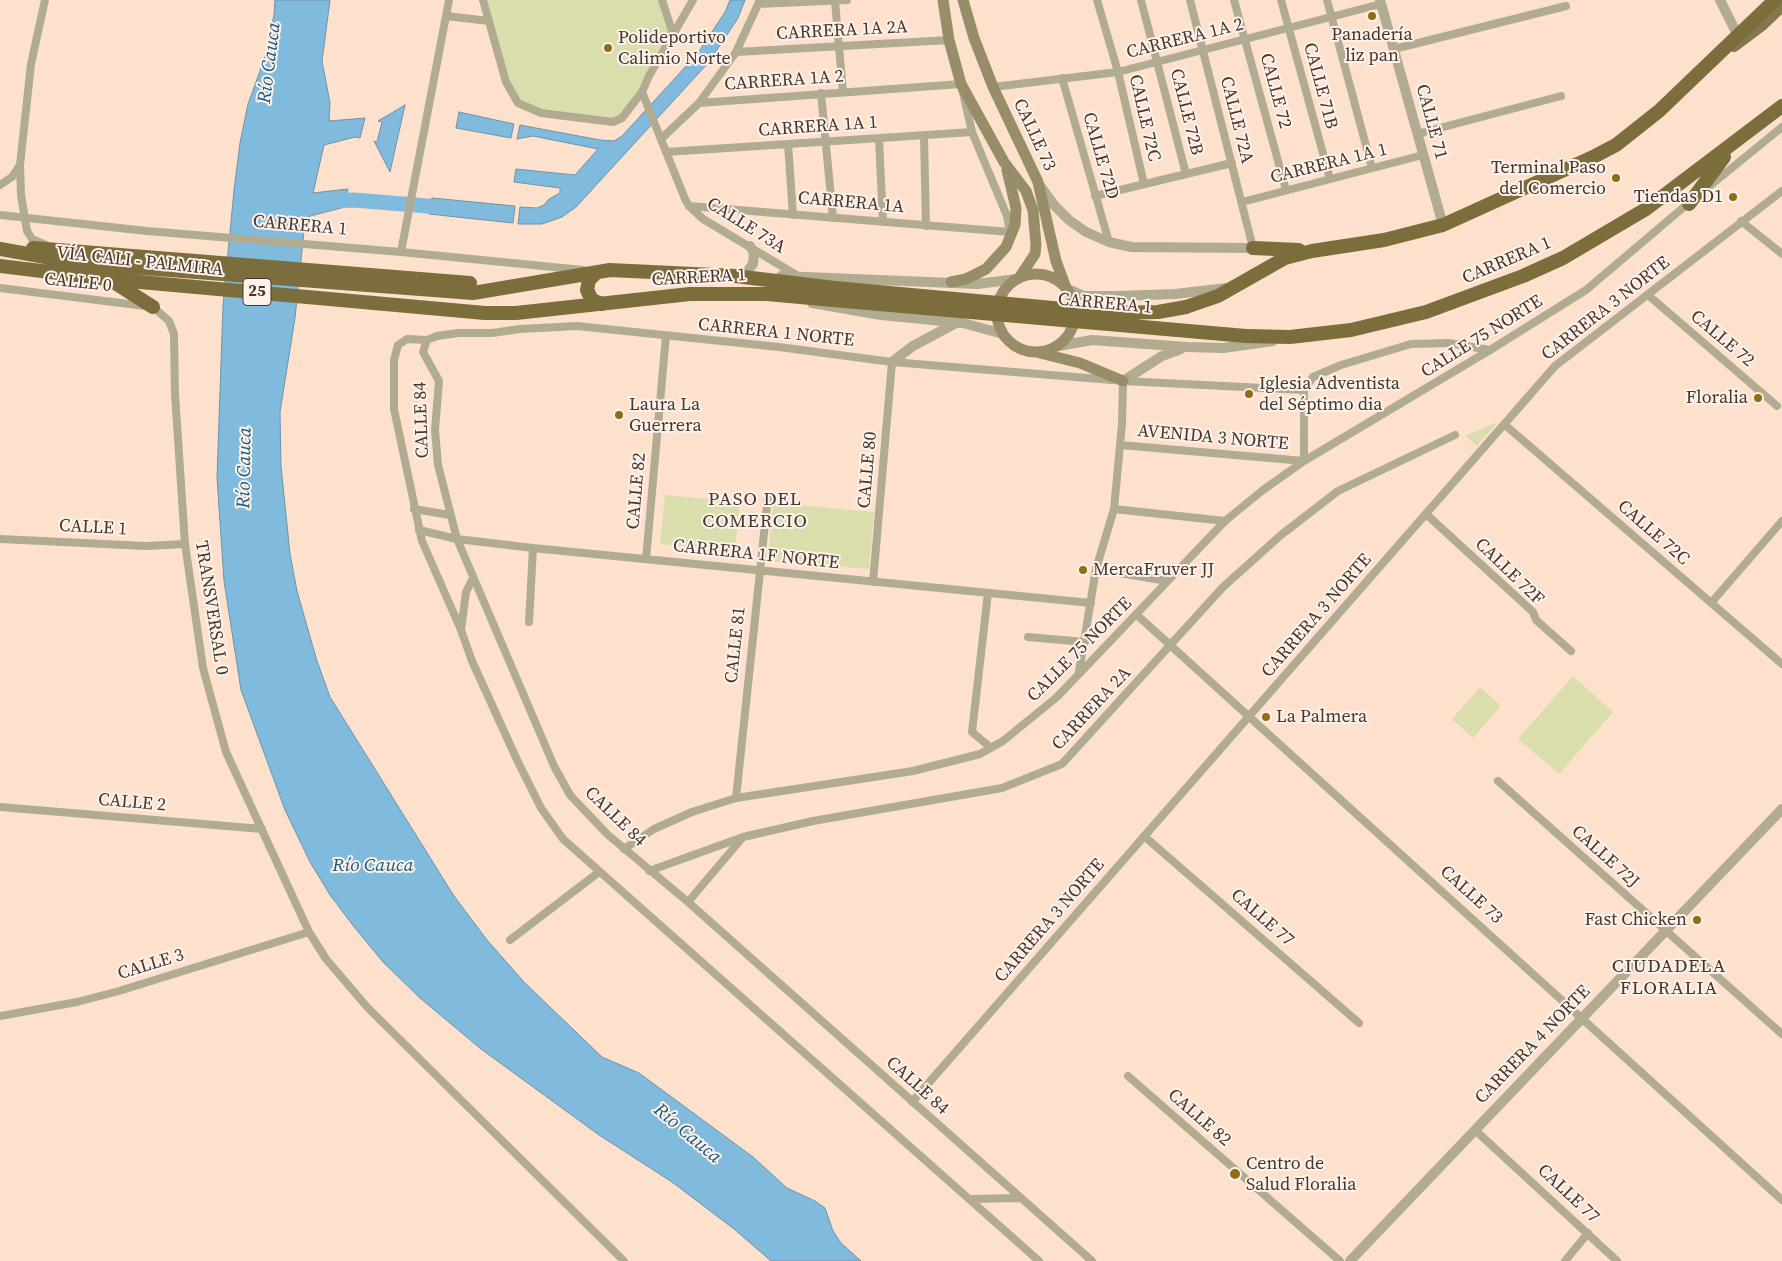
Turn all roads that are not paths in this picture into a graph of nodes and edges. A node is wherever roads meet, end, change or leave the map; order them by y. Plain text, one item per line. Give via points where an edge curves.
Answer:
1 (45, 0) edge
2 (449, 0) edge
3 (483, 0) edge
4 (662, 0) edge
5 (692, 0) edge
6 (847, 0) edge
7 (943, 0) edge
8 (963, 0) edge
9 (1098, 0) edge
10 (1141, 0) edge
11 (1190, 0) edge
12 (1234, 0) edge
13 (1281, 0) edge
14 (1326, 0) edge
15 (1720, 0) edge
16 (1775, 0) edge
17 (835, 1) edge
18 (759, 2) edge
19 (1381, 2) edge
20 (1566, 6) dead end
21 (1782, 6) edge
22 (446, 16) junction
23 (1331, 17) junction
24 (489, 21) junction
25 (1288, 28) junction
26 (673, 34) junction
27 (1738, 36) junction
28 (1245, 39) junction
29 (949, 40) junction
30 (839, 46) junction
31 (1394, 48) junction
32 (1203, 50) junction
33 (736, 52) junction
34 (1158, 62) junction
35 (1709, 65) junction
36 (1118, 72) junction
37 (1062, 78) junction
38 (961, 84) junction
39 (993, 87) junction
40 (642, 92) junction
41 (843, 92) junction
42 (821, 93) junction
43 (1561, 96) dead end
44 (699, 103) junction
45 (1782, 106) edge
46 (1782, 127) edge
47 (972, 132) junction
48 (1417, 134) junction
49 (924, 136) junction
50 (879, 138) junction
51 (1738, 138) junction
52 (661, 140) junction
53 (826, 142) junction
54 (788, 144) junction
55 (666, 152) junction
56 (1423, 155) junction
57 (1004, 162) junction
58 (1232, 163) junction
59 (20, 165) junction
60 (1372, 168) junction
61 (1186, 174) junction
62 (1330, 179) junction
63 (1038, 182) junction
64 (1144, 184) junction
65 (0, 185) edge
66 (1286, 190) junction
67 (1782, 191) edge
68 (1095, 196) junction
69 (1242, 202) junction
70 (1689, 204) junction
71 (690, 206) junction
72 (0, 215) edge
73 (792, 215) junction
74 (25, 217) junction
75 (833, 218) junction
76 (1741, 221) junction
77 (883, 222) junction
78 (1443, 225) junction
79 (926, 226) junction
80 (1010, 232) junction
81 (1109, 242) junction
82 (750, 246) junction
83 (0, 247) edge
84 (53, 248) junction
85 (1253, 248) junction
86 (1312, 251) junction
87 (402, 252) junction
88 (1782, 254) edge
89 (0, 266) edge
90 (147, 269) junction
91 (597, 272) junction
92 (735, 276) junction
93 (798, 276) junction
94 (107, 278) junction
95 (1018, 278) junction
96 (365, 280) joint
97 (951, 282) junction
98 (0, 288) edge
99 (1067, 288) junction
100 (1233, 288) junction
101 (766, 294) junction
102 (834, 294) junction
103 (1648, 295) junction
104 (367, 302) joint
105 (602, 304) junction
106 (153, 307) junction
107 (957, 323) junction
108 (1003, 334) junction
109 (666, 336) junction
110 (1290, 337) junction
111 (427, 340) junction
112 (1058, 346) junction
113 (1187, 347) junction
114 (1490, 350) junction
115 (1036, 352) junction
116 (892, 362) junction
117 (1123, 381) junction
118 (1304, 390) junction
119 (1777, 406) dead end
120 (1504, 424) junction
121 (1455, 435) dead end
122 (1120, 445) junction
123 (1304, 461) junction
124 (768, 496) dead end
125 (414, 509) junction
126 (1114, 509) junction
127 (1426, 514) junction
128 (450, 515) junction
129 (1225, 521) junction
130 (1782, 521) edge
131 (419, 530) junction
132 (0, 539) edge
133 (457, 539) junction
134 (185, 544) junction
135 (533, 548) junction
136 (646, 559) junction
137 (759, 570) junction
138 (1096, 570) junction
139 (473, 578) junction
140 (1167, 581) junction
141 (873, 582) junction
142 (988, 593) junction
143 (1092, 603) junction
144 (1711, 603) junction
145 (1137, 615) junction
146 (529, 622) dead end
147 (461, 630) junction
148 (1028, 637) dead end
149 (1085, 642) junction
150 (1170, 646) junction
151 (1571, 650) dead end
152 (1782, 664) edge
153 (1080, 672) junction
154 (1249, 717) junction
155 (991, 748) junction
156 (1498, 781) dead end
157 (736, 798) junction
158 (0, 807) edge
159 (1782, 809) edge
160 (262, 829) junction
161 (1144, 836) junction
162 (743, 837) junction
163 (624, 849) junction
164 (650, 871) junction
165 (599, 872) junction
166 (688, 902) junction
167 (1665, 931) junction
168 (309, 932) junction
169 (510, 940) dead end
170 (0, 1016) edge
171 (1582, 1019) junction
172 (1359, 1023) dead end
173 (1782, 1034) edge
174 (1128, 1076) dead end
175 (912, 1102) junction
176 (1475, 1130) junction
177 (1021, 1198) junction
178 (969, 1199) junction
179 (1782, 1200) edge
180 (1588, 1233) junction
181 (624, 1261) edge
182 (1039, 1261) edge
183 (1092, 1261) edge
184 (1340, 1261) edge
185 (1350, 1261) edge
186 (1565, 1261) edge
187 (1617, 1261) edge

1 - 59 street via 31,64
2 - 22 street
3 - 24 street
4 - 26 street
5 - 26 street
6 - 17 street
7 - 29 main road, CALLE 73
8 - 39 main road, CALLE 73
9 - 36 street, CALLE 72C
10 - 34 street, CALLE 72B
11 - 32 street, CALLE 72A
12 - 28 street, CALLE 72
13 - 25 street, CALLE 71B
14 - 23 street
15 - 27 street
16 - 27 highway
17 - 18 street
17 - 30 street
18 - 33 street
19 - 23 street, CARRERA 1A 2
19 - 31 street, CALLE 71
20 - 31 street
21 - 35 main road, CARRERA 1
22 - 24 street
22 - 87 street
23 - 25 street, CARRERA 1A 2
23 - 60 street
24 - 40 street via 506,82 518,103 541,113 617,120
25 - 28 street, CARRERA 1A 2
25 - 62 street, CALLE 71B
26 - 40 street
27 - 35 highway
28 - 32 street, CARRERA 1A 2
28 - 66 street, CALLE 72
29 - 30 street, CARRERA 1A 2A
29 - 38 main road, CALLE 73
30 - 33 street, CARRERA 1A 2A
30 - 41 street
31 - 48 street, CALLE 71
32 - 34 street, CARRERA 1A 2
32 - 58 street, CALLE 72A
33 - 44 street
34 - 36 street, CARRERA 1A 2
34 - 61 street, CALLE 72B
35 - 78 highway, CARRERA 1 via 1616,145
36 - 37 street, CARRERA 1A 2
36 - 64 street, CALLE 72C
37 - 39 street, CARRERA 1A 2
37 - 68 street, CALLE 72D
38 - 41 street, CARRERA 1A 2
38 - 47 street
38 - 57 main road, CALLE 73
39 - 63 main road, CALLE 73
40 - 52 street, CALLE 73A
41 - 42 street, CARRERA 1A 2
42 - 44 street, CARRERA 1A 2
42 - 53 street
43 - 48 street
44 - 52 street
45 - 51 highway, CARRERA 1
46 - 70 street, CALLE 75 NORTE
47 - 49 street, CARRERA 1A 1
47 - 80 street via 1007,216
48 - 56 street, CALLE 71
49 - 50 street, CARRERA 1A 1
49 - 79 street
50 - 53 street, CARRERA 1A 1
50 - 77 street
51 - 70 highway
51 - 110 highway, CARRERA 1 via 1646,209 1563,258 1523,276 1426,312 1351,330
52 - 55 street, CALLE 73A
53 - 54 street, CARRERA 1A 1
53 - 75 street
54 - 55 street, CARRERA 1A 1
54 - 73 street
55 - 71 street, CALLE 73A via 684,199
56 - 60 street, CARRERA 1A 1
56 - 78 street, CALLE 71
57 - 80 main road via 1016,199 1015,225
57 - 95 main road, CALLE 73 via 1026,190 1035,219 1035,254
58 - 61 street
58 - 69 street, CALLE 72A
59 - 65 street via 12,177
59 - 74 street
60 - 62 street, CARRERA 1A 1
61 - 64 street
62 - 66 street, CARRERA 1A 1
63 - 81 street via 1069,220
63 - 99 main road, CALLE 73 via 1056,262
64 - 68 street
66 - 69 street, CARRERA 1A 1
67 - 76 street, CARRERA 3 NORTE
68 - 81 street, CALLE 72D
69 - 85 street, CALLE 72A
70 - 114 street, CALLE 75 NORTE via 1586,290
71 - 73 street, CARRERA 1A
71 - 82 street, CALLE 73A via 703,219
72 - 74 street, CARRERA 1
73 - 75 street, CARRERA 1A
74 - 84 street via 27,232 32,239
74 - 87 street, CARRERA 1 via 147,231
75 - 77 street, CARRERA 1A
76 - 88 street
76 - 103 street, CARRERA 3 NORTE
77 - 79 street, CARRERA 1A
78 - 86 highway, CARRERA 1 via 1384,240
79 - 80 street, CARRERA 1A
80 - 97 main road via 1006,248 992,264 973,276
81 - 85 street via 1131,247
82 - 92 street via 754,253 753,264 746,273
82 - 93 street, CALLE 73A
83 - 84 highway, 25
83 - 90 highway, VÍA CALI - PALMIRA / 25 via 78,263
84 - 90 highway, 25
85 - 86 highway
86 - 100 highway, CARRERA 1 via 1286,258
87 - 91 street, CARRERA 1
89 - 94 highway, VÍA CALI - PALMIRA / 25
90 - 94 highway, VÍA CALI - PALMIRA / 25
90 - 96 highway, VÍA CALI - PALMIRA / 25
90 - 104 highway, VÍA CALI - PALMIRA / 25
91 - 92 highway, CARRERA 1
91 - 96 highway, CARRERA 1 via 472,293
91 - 105 highway via 589,280 587,290 592,300
92 - 93 street
92 - 102 highway, CARRERA 1
93 - 97 street
94 - 106 highway
95 - 97 street via 986,284
95 - 99 main road via 1043,274
95 - 108 main road via 1006,288 998,304 998,320
98 - 106 street, CALLE 0
99 - 100 street via 1084,296 1118,296
99 - 112 main road via 1075,305 1075,322 1068,337
100 - 102 highway, CARRERA 1, bridge via 1186,307 1158,312 1107,313
101 - 102 highway, CARRERA 1
101 - 105 highway, CARRERA 1 via 690,294
101 - 107 street via 850,311
102 - 110 highway, CARRERA 1, bridge via 1246,336
103 - 119 street, CALLE 72
103 - 120 street, CARRERA 3 NORTE via 1555,366
104 - 105 highway, CARRERA 1 via 485,313
106 - 134 street, TRANSVERSAL 0 via 165,317 174,334
107 - 108 street
107 - 116 street via 922,341
108 - 115 main road via 1017,347
109 - 111 street, CARRERA 1 NORTE via 559,326 458,333
109 - 116 street, CARRERA 1 NORTE
109 - 136 street, CALLE 82
110 - 113 street via 1242,346
111 - 125 street, CALLE 84 via 402,341 394,360 394,409
111 - 128 street, CALLE 84 via 423,352 439,381 435,430 438,464
112 - 113 street via 1092,340
112 - 115 main road
113 - 117 street via 1162,356
114 - 118 street via 1449,343 1411,344 1313,377
114 - 123 street, CALLE 75 NORTE
115 - 117 main road via 1080,363
116 - 117 street, CARRERA 1 NORTE
116 - 141 street, CALLE 80
117 - 118 street, CARRERA 1 NORTE
117 - 122 street
118 - 123 street
120 - 127 street, CARRERA 3 NORTE
120 - 144 street, CALLE 72C
121 - 150 street, CARRERA 2A via 1338,491 1247,565
122 - 123 street, AVENIDA 3 NORTE
122 - 126 street
123 - 129 street, CALLE 75 NORTE
124 - 137 street, CALLE 81
125 - 128 street
125 - 131 street, CALLE 84
126 - 129 street
126 - 138 street
127 - 151 street, CALLE 72F
127 - 154 street, CARRERA 3 NORTE
128 - 133 street, CALLE 84
129 - 140 street, CALLE 75 NORTE
130 - 144 street
131 - 133 street, CARRERA 1F NORTE
131 - 147 street, CALLE 84
132 - 134 street, CALLE 1 via 146,546
133 - 135 street, CARRERA 1F NORTE
133 - 139 street, CALLE 84
134 - 160 street, TRANSVERSAL 0 via 202,668 226,752
135 - 136 street, CARRERA 1F NORTE
135 - 146 street
136 - 137 street, CARRERA 1F NORTE
137 - 141 street, CARRERA 1F NORTE
137 - 157 street, CALLE 81
138 - 140 street
138 - 143 street
139 - 147 street via 466,592
139 - 163 street, CALLE 84 via 566,788 590,817
140 - 145 street, CALLE 75 NORTE
141 - 142 street, CARRERA 1F NORTE
142 - 143 street, CARRERA 1F NORTE
142 - 155 street via 972,732
143 - 149 street
144 - 152 street, CALLE 72C
145 - 150 street, CALLE 73
145 - 153 street, CALLE 75 NORTE
147 - 165 street, CALLE 84 via 472,661 541,808 563,839
148 - 149 street
149 - 153 street
150 - 154 street, CALLE 73
150 - 162 street, CARRERA 2A via 1062,764 1002,788
153 - 155 street, CALLE 75 NORTE via 1024,726
154 - 161 street, CARRERA 3 NORTE
154 - 171 street, CALLE 73
155 - 157 street, CALLE 75 NORTE via 980,754 913,770
156 - 167 street, CALLE 72J
157 - 163 street, CALLE 75 NORTE via 654,829
158 - 160 street, CALLE 2
159 - 167 street, CARRERA 4 NORTE
160 - 168 street, TRANSVERSAL 0
161 - 172 street, CALLE 77
161 - 175 street, CARRERA 3 NORTE
162 - 164 street, CARRERA 2A
162 - 166 street
163 - 164 street, CALLE 84
164 - 166 street, CALLE 84
165 - 169 street
165 - 178 street, CALLE 84
166 - 175 street, CALLE 84
167 - 171 street, CARRERA 4 NORTE
167 - 173 street, CALLE 72J
168 - 170 street, CALLE 3 via 119,991
168 - 181 street, TRANSVERSAL 0 via 326,959 368,1008
171 - 176 street, CARRERA 4 NORTE
171 - 179 street, CALLE 73
174 - 184 street, CALLE 82
175 - 177 street, CALLE 84
176 - 180 street, CALLE 77
176 - 185 street, CARRERA 4 NORTE
177 - 178 street
177 - 183 street, CALLE 84
178 - 182 street, CALLE 84
180 - 186 street
180 - 187 street, CALLE 77

